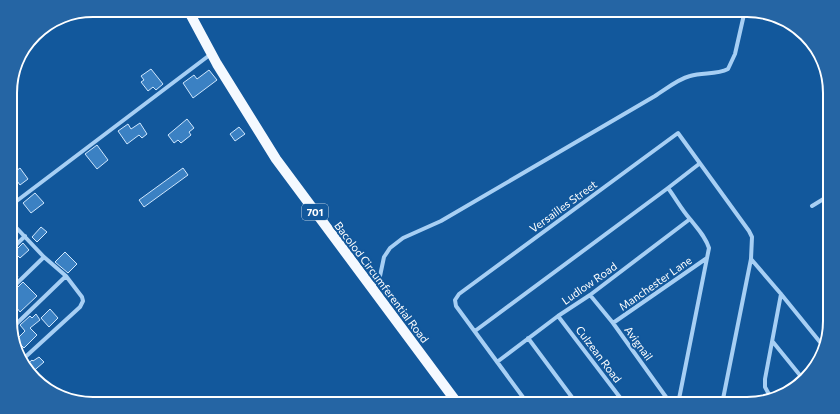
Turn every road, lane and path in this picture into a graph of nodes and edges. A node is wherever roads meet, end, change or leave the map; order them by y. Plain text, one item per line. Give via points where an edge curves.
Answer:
1 (192, 17) edge
2 (743, 17) edge
3 (211, 54) junction
4 (699, 164) junction
5 (668, 188) junction
6 (823, 199) edge
7 (17, 201) edge
8 (812, 206) dead end
9 (690, 219) junction
10 (17, 228) edge
11 (25, 236) junction
12 (17, 244) edge
13 (44, 256) junction
14 (707, 258) junction
15 (751, 259) junction
16 (66, 276) junction
17 (17, 283) edge
18 (372, 289) junction
19 (781, 294) junction
20 (590, 295) junction
21 (558, 316) junction
22 (17, 323) edge
23 (613, 323) junction
24 (475, 331) junction
25 (528, 338) junction
26 (772, 342) junction
27 (820, 342) edge
28 (26, 356) edge
29 (497, 362) junction
30 (800, 375) edge
31 (769, 394) edge
32 (453, 397) edge
33 (523, 397) edge
34 (572, 397) edge
35 (620, 397) edge
36 (666, 397) edge
37 (679, 397) edge
38 (723, 397) edge

1 - 3 main road, Bacolod Circumferential Road / 701
2 - 18 street via 735,54 728,69 683,79 441,220 403,238 390,248 384,257 380,276
3 - 7 street
3 - 18 main road, Bacolod Circumferential Road / 701 via 276,159
4 - 5 street
4 - 15 street via 749,231 752,237
4 - 24 street, Versailles Street via 678,133 459,294 455,300 456,306
5 - 9 street
5 - 24 street
6 - 8 street
9 - 14 street via 707,239
9 - 20 street, Ludlow Road
10 - 11 street
11 - 12 street
11 - 13 street
13 - 16 street
13 - 17 street
14 - 23 street, Manchester Lane
14 - 37 street
15 - 19 street
15 - 38 street
16 - 22 street
16 - 28 street via 83,301 80,307
18 - 32 main road, Bacolod Circumferential Road / 701
19 - 26 street
19 - 27 street
20 - 21 street, Ludlow Road
20 - 23 street, Avignail
21 - 25 street, Ludlow Road
21 - 35 street, Culzean Road
23 - 36 street, Avignail
24 - 29 street
25 - 29 street, Ludlow Road
25 - 34 street
26 - 30 street
26 - 31 street via 765,379
29 - 33 street

